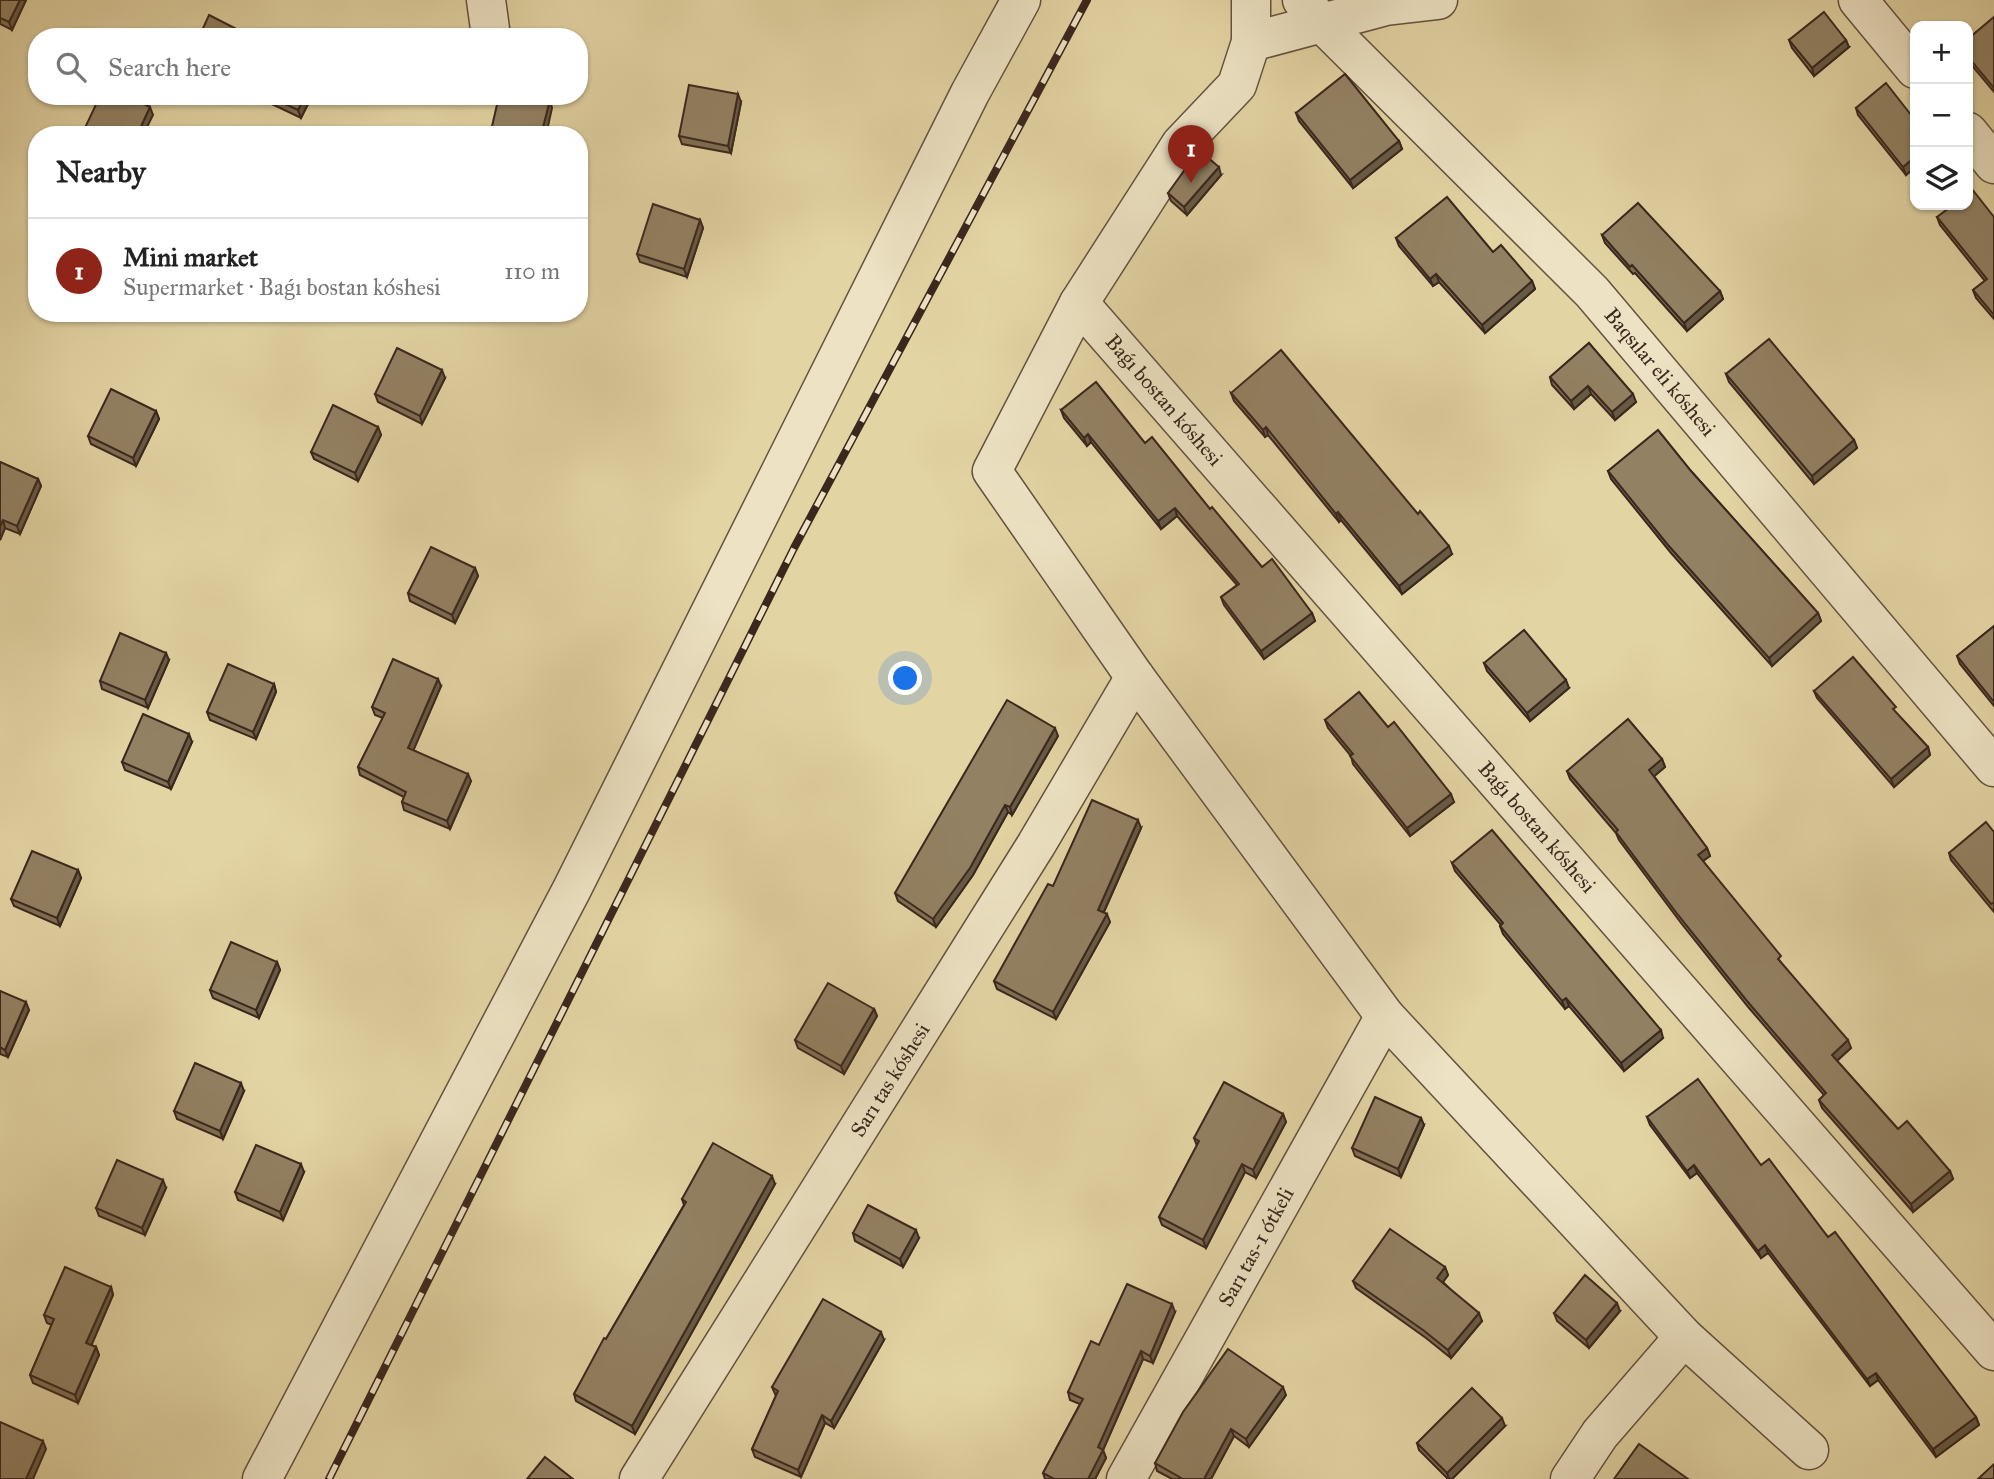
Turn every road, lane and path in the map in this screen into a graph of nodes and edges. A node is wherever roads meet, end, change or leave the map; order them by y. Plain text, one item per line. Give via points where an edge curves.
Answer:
1 (485, 0) edge
2 (1021, 0) edge
3 (1251, 0) edge
4 (1438, 0) edge
5 (1858, 0) edge
6 (1312, 11) edge
7 (490, 28) edge
8 (1251, 42) junction
9 (1910, 63) edge
10 (1973, 138) edge
11 (1994, 164) edge
12 (1079, 303) junction
13 (1135, 677) junction
14 (1994, 767) edge
15 (1385, 1016) junction
16 (1684, 1337) junction
17 (1994, 1351) edge
18 (1809, 1450) dead end
19 (262, 1479) edge
20 (639, 1479) edge
21 (1126, 1479) edge
22 (1570, 1479) edge

1 - 7 street
2 - 19 street via 970,93 572,889
3 - 8 street
4 - 6 street
5 - 9 street
6 - 8 street
6 - 14 street, Baqsılar eli kóshesi via 1592,292
8 - 12 street via 1237,85 1181,144
10 - 11 street
12 - 13 street via 992,471
12 - 17 street, Baǵı bostan kóshesi
13 - 15 street
13 - 20 street, Sarı tas kóshesi via 1036,845
15 - 16 street
15 - 21 street, Sarı tas-1 ótkeli
16 - 18 street
16 - 22 street via 1600,1434

